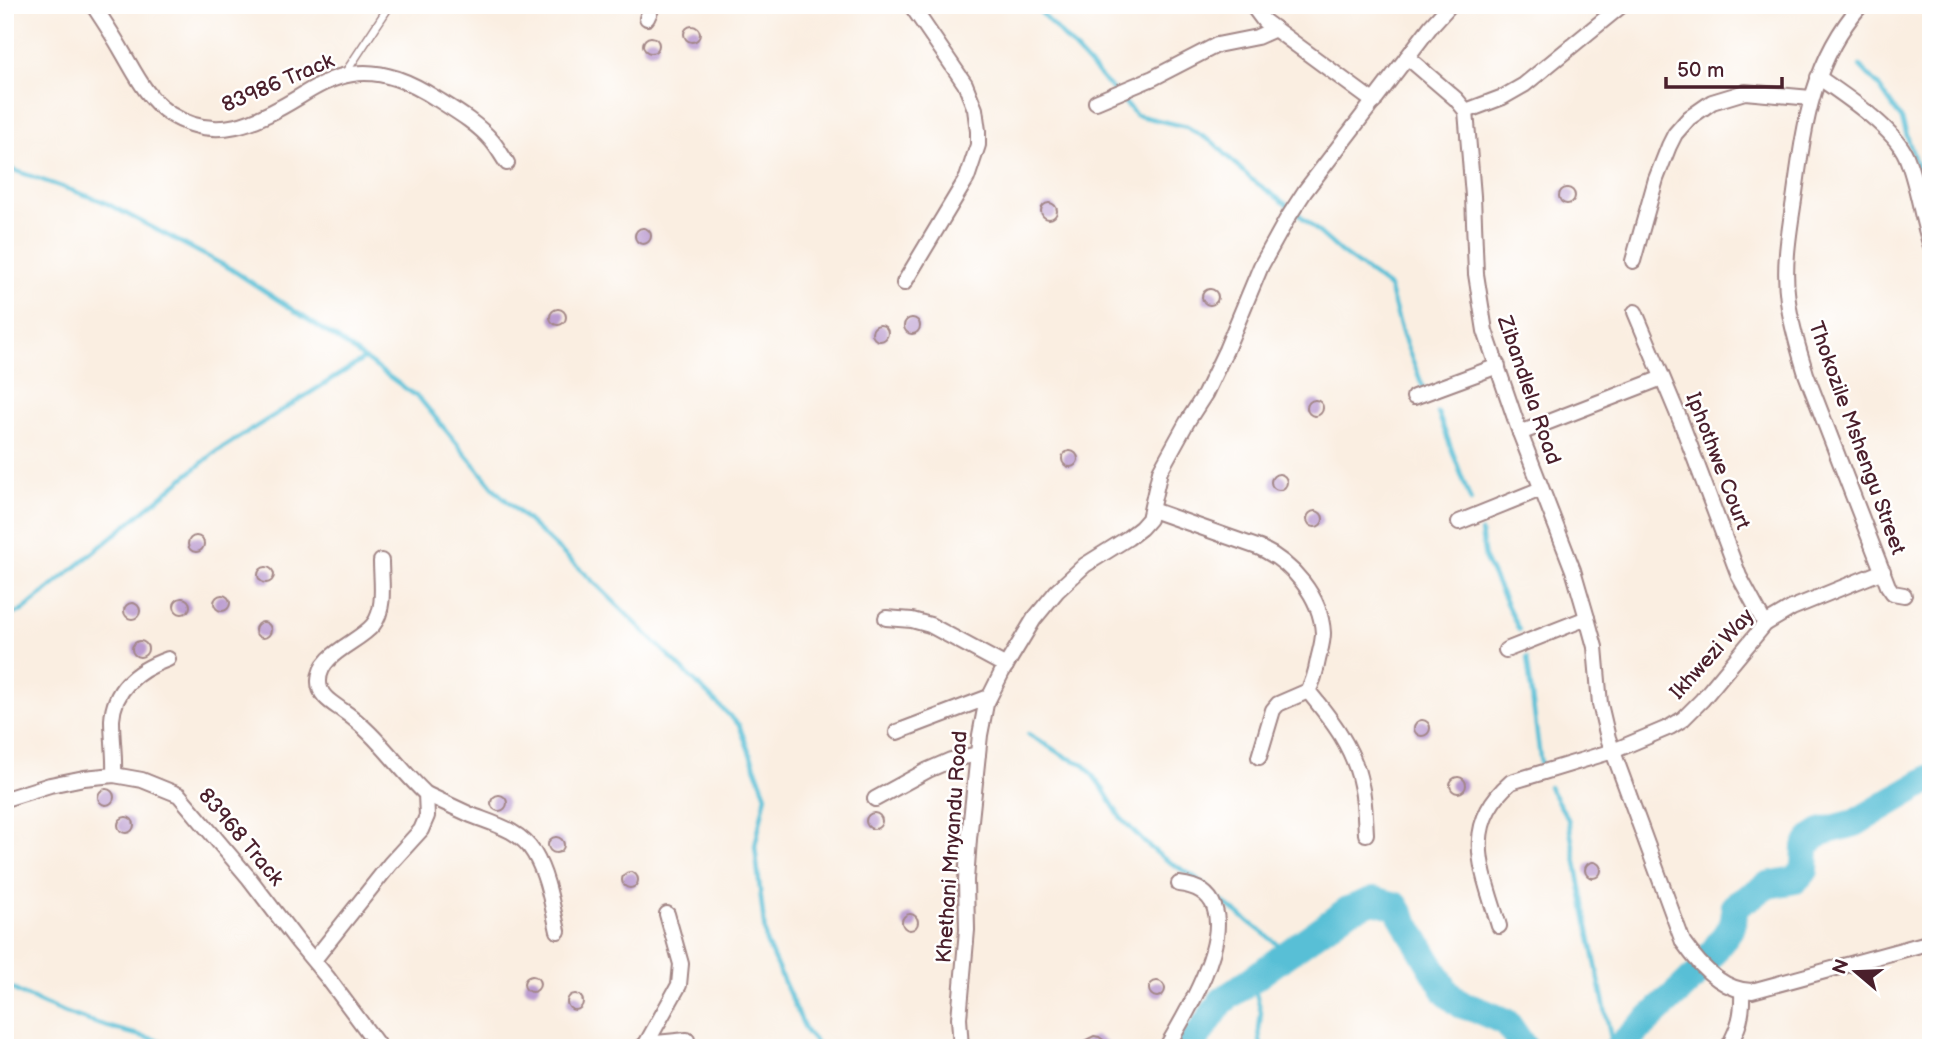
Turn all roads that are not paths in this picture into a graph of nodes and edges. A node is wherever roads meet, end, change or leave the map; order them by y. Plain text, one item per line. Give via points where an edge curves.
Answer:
1 (93, 5) edge
2 (390, 5) edge
3 (911, 5) edge
4 (1252, 5) edge
5 (1450, 5) edge
6 (1622, 5) edge
7 (1861, 5) edge
8 (1275, 29) junction
9 (1407, 57) junction
10 (344, 75) junction
11 (1818, 77) junction
12 (1811, 98) junction
13 (1096, 102) dead end
14 (1374, 102) junction
15 (1466, 111) junction
16 (507, 163) dead end
17 (1927, 220) edge
18 (1931, 246) edge
19 (1633, 261) dead end
20 (904, 283) dead end
21 (1635, 312) dead end
22 (1498, 366) junction
23 (1662, 378) junction
24 (1414, 397) dead end
25 (1520, 433) junction
26 (1541, 489) junction
27 (1152, 510) junction
28 (1459, 522) dead end
29 (381, 562) dead end
30 (1883, 571) junction
31 (1904, 596) dead end
32 (886, 618) dead end
33 (1587, 618) junction
34 (1765, 624) junction
35 (1506, 650) dead end
36 (168, 659) dead end
37 (1006, 666) junction
38 (1308, 691) junction
39 (989, 697) junction
40 (897, 732) dead end
41 (1613, 751) junction
42 (978, 754) junction
43 (1259, 757) dead end
44 (114, 775) junction
45 (426, 794) junction
46 (5, 799) edge
47 (875, 799) dead end
48 (1366, 834) dead end
49 (1179, 884) dead end
50 (667, 914) dead end
51 (1499, 926) dead end
52 (558, 931) dead end
53 (1931, 942) edge
54 (314, 960) junction
55 (1742, 991) junction
56 (687, 1040) dead end
57 (643, 1046) edge
58 (380, 1048) edge
59 (961, 1048) edge
60 (1166, 1048) edge
61 (1728, 1048) edge

1 - 10 street, 83986 Track via 142,86 160,106 192,125 223,130 240,126
2 - 10 lane
3 - 20 street via 965,85 975,109 978,145 967,178
4 - 8 street
5 - 9 street
6 - 15 street via 1524,85
7 - 11 street, Thokozile Mshengu Street via 1836,40
8 - 13 street via 1217,46
8 - 14 street
9 - 14 street
9 - 15 street
10 - 16 street, 83986 Track via 384,75 421,90 476,127
11 - 12 street, Thokozile Mshengu Street
11 - 17 street via 1896,139
12 - 19 street via 1745,92 1712,102 1689,118 1675,134 1656,179
12 - 30 street, Thokozile Mshengu Street via 1789,236 1788,302 1806,374
14 - 27 street via 1280,230 1205,394 1160,471
15 - 22 street, Zibandlela Road via 1479,299
17 - 18 street
21 - 23 street, Iphothwe Court
22 - 24 street
22 - 25 street, Zibandlela Road
23 - 25 street
23 - 34 street, Iphothwe Court via 1740,576
25 - 26 street, Zibandlela Road
26 - 28 street
26 - 33 street, Zibandlela Road
27 - 37 street, Khethani Mnyandu Road via 1142,528 1067,580 1044,605
27 - 38 street via 1276,555 1304,584 1323,632
29 - 45 street via 380,608 373,625 332,655 318,684 325,699 351,716
30 - 31 street, Thokozile Mshengu Street via 1893,593
30 - 34 street, Ikhwezi Way via 1792,608
32 - 37 street via 930,625
33 - 35 street
33 - 41 street, Zibandlela Road via 1603,722
34 - 41 street, Ikhwezi Way via 1683,719
36 - 44 street via 135,675 117,701 112,718
37 - 39 street, Khethani Mnyandu Road
38 - 43 street via 1273,710
38 - 48 street via 1349,751 1361,784
39 - 40 street
39 - 42 street, Khethani Mnyandu Road
41 - 51 street via 1511,782 1502,789 1478,841
41 - 55 street, Zibandlela Road via 1683,942 1708,971
42 - 47 street via 928,770
42 - 59 street, Khethani Mnyandu Road via 966,880
44 - 46 street, 83968 Track via 73,780
44 - 54 street, 83968 Track via 179,794
45 - 52 street via 504,827 525,841 543,874
45 - 54 street via 427,816 421,830
49 - 60 street via 1201,889 1209,897 1217,930 1196,996
50 - 57 street via 681,964 680,985
53 - 55 street
54 - 58 street, 83968 Track
55 - 61 street via 1743,1010
56 - 57 street

